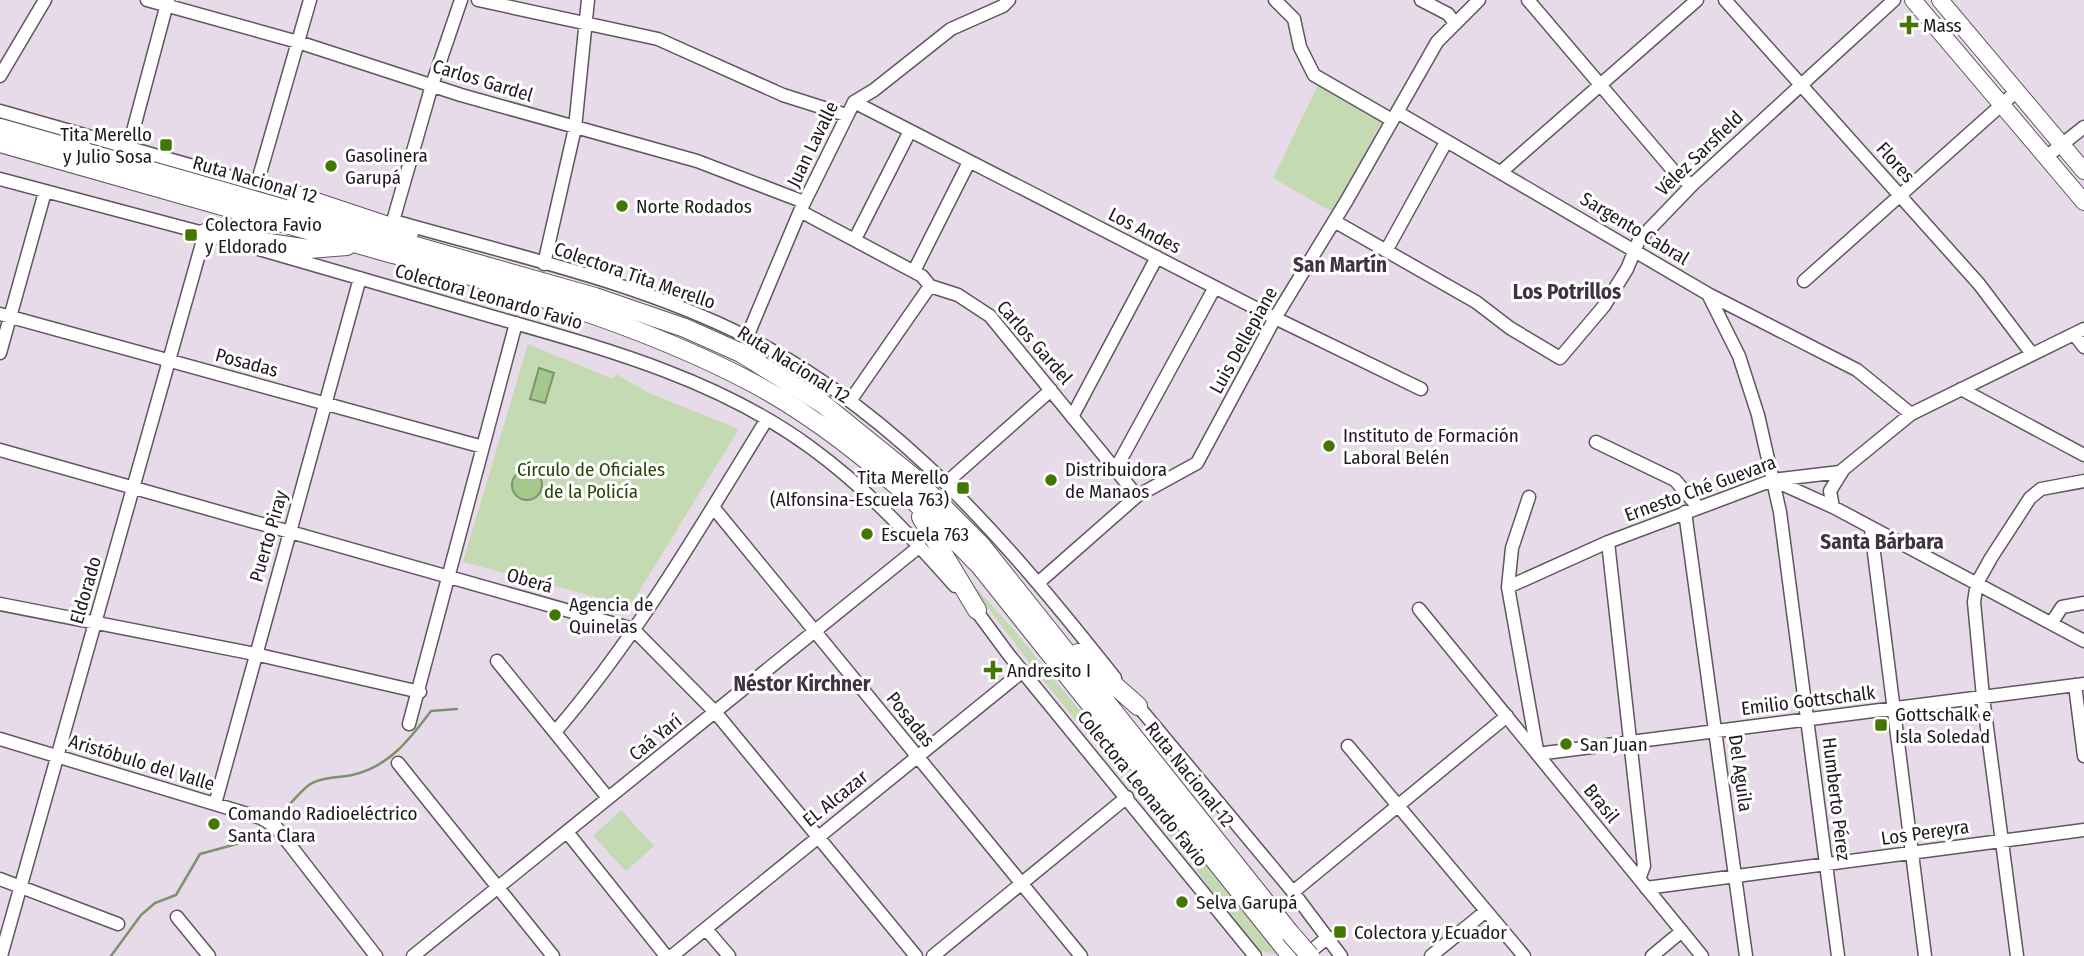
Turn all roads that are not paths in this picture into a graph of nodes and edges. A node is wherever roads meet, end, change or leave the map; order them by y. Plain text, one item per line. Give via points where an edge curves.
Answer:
1 (45, 0) edge
2 (147, 0) edge
3 (310, 0) edge
4 (461, 0) edge
5 (478, 0) edge
6 (588, 0) edge
7 (1009, 0) edge
8 (1275, 0) edge
9 (1421, 0) edge
10 (1479, 0) edge
11 (1528, 0) edge
12 (1697, 0) edge
13 (1725, 0) edge
14 (1894, 0) edge
15 (1913, 0) edge
16 (1940, 0) edge
17 (167, 3) edge
18 (1454, 22) junction
19 (587, 24) junction
20 (298, 42) junction
21 (0, 76) edge
22 (1800, 84) junction
23 (432, 85) junction
24 (1600, 85) junction
25 (2017, 92) junction
26 (854, 102) junction
27 (2002, 105) junction
28 (0, 111) edge
29 (846, 115) junction
30 (1395, 116) junction
31 (2084, 127) edge
32 (0, 128) edge
33 (575, 128) junction
34 (910, 131) junction
35 (1446, 142) junction
36 (0, 143) edge
37 (2062, 144) junction
38 (129, 146) junction
39 (2046, 157) junction
40 (969, 162) junction
41 (2084, 171) edge
42 (1501, 172) junction
43 (0, 179) edge
44 (257, 184) junction
45 (1692, 185) junction
46 (45, 192) junction
47 (295, 195) junction
48 (1900, 195) junction
49 (2084, 202) edge
50 (802, 207) junction
51 (393, 221) junction
52 (1334, 221) junction
53 (205, 233) junction
54 (855, 239) junction
55 (361, 245) junction
56 (1634, 249) junction
57 (1386, 251) junction
58 (1157, 257) junction
59 (544, 264) junction
60 (914, 271) junction
61 (360, 278) junction
62 (1804, 281) dead end
63 (551, 284) junction
64 (930, 286) junction
65 (1215, 287) junction
66 (1708, 294) junction
67 (5, 316) edge
68 (1275, 318) junction
69 (516, 323) junction
70 (2079, 332) edge
71 (747, 337) junction
72 (2084, 347) edge
73 (0, 354) edge
74 (2032, 354) junction
75 (170, 361) junction
76 (1421, 389) dead end
77 (1961, 389) junction
78 (1051, 390) junction
79 (850, 401) junction
80 (325, 403) junction
81 (1911, 415) junction
82 (1072, 417) junction
83 (767, 419) junction
84 (1596, 442) dead end
85 (483, 446) junction
86 (0, 450) edge
87 (2084, 455) edge
88 (1115, 470) junction
89 (1843, 470) junction
90 (1773, 480) junction
91 (2084, 481) edge
92 (946, 483) junction
93 (134, 488) junction
94 (902, 492) junction
95 (1137, 496) junction
96 (1529, 497) dead end
97 (713, 506) junction
98 (1833, 507) junction
99 (1692, 509) junction
100 (1871, 529) junction
101 (289, 532) junction
102 (1608, 542) junction
103 (920, 546) junction
104 (448, 577) junction
105 (1038, 583) junction
106 (1977, 583) junction
107 (1508, 587) junction
108 (1020, 595) junction
109 (2084, 603) edge
110 (0, 604) edge
111 (1419, 609) dead end
112 (977, 610) junction
113 (2052, 622) junction
114 (96, 623) junction
115 (633, 629) junction
116 (816, 633) junction
117 (2084, 641) edge
118 (254, 654) junction
119 (497, 661) dead end
120 (1023, 671) junction
121 (2079, 685) edge
122 (420, 692) junction
123 (1983, 697) junction
124 (1138, 706) junction
125 (1893, 708) junction
126 (716, 713) junction
127 (1507, 716) junction
128 (1807, 719) junction
129 (409, 724) dead end
130 (1716, 730) junction
131 (555, 732) junction
132 (0, 739) edge
133 (1630, 742) junction
134 (1348, 746) dead end
135 (1537, 754) junction
136 (917, 756) junction
137 (2084, 756) edge
138 (59, 757) junction
139 (398, 763) dead end
140 (1126, 797) junction
141 (608, 799) junction
142 (215, 804) junction
143 (1398, 805) junction
144 (2084, 830) edge
145 (567, 832) junction
146 (817, 837) junction
147 (2002, 841) junction
148 (1912, 853) junction
149 (1826, 864) junction
150 (1735, 876) junction
151 (0, 879) edge
152 (1020, 882) junction
153 (1643, 883) junction
154 (22, 885) junction
155 (498, 887) junction
156 (1293, 892) junction
157 (1486, 911) junction
158 (177, 917) dead end
159 (118, 924) dead end
160 (706, 929) junction
161 (1682, 931) junction
162 (1328, 937) junction
163 (1287, 944) edge
164 (1310, 953) edge
165 (1, 956) edge
166 (209, 956) edge
167 (376, 956) edge
168 (413, 956) edge
169 (553, 956) edge
170 (669, 956) edge
171 (729, 956) edge
172 (916, 956) edge
173 (933, 956) edge
174 (1082, 956) edge
175 (1255, 956) edge
176 (1341, 956) edge
177 (1431, 956) edge
178 (1524, 956) edge
179 (1651, 956) edge
180 (1702, 956) edge
181 (1746, 956) edge
182 (1838, 956) edge
183 (1925, 956) edge
184 (2017, 956) edge

1 - 21 street
2 - 17 street, Carlos Gardel
3 - 20 street
4 - 23 street
5 - 19 street
6 - 19 street
7 - 26 street, Juan Lavalle via 951,29
8 - 30 street, Sargento Cabral via 1294,19 1300,47 1314,75 1338,92
9 - 18 street
10 - 18 street, Luis Dellepiane
11 - 24 street
12 - 24 street
13 - 22 street, Flores
14 - 22 street, Vélez Sarsfield
15 - 27 main road
16 - 25 main road
17 - 20 street, Carlos Gardel
17 - 38 street
18 - 30 street, Luis Dellepiane via 1437,42
19 - 29 street via 658,39 783,95
19 - 33 street
20 - 23 street, Carlos Gardel
20 - 44 street
22 - 45 street, Vélez Sarsfield
22 - 48 street, Flores
23 - 33 street, Carlos Gardel
23 - 51 street
24 - 42 street
24 - 45 street via 1677,175
25 - 27 street
25 - 37 main road
26 - 29 street, Juan Lavalle
26 - 34 street, Los Andes
27 - 39 main road
27 - 48 street
28 - 38 street, Colectora Tita Merello
29 - 50 street, Juan Lavalle
30 - 35 street, Sargento Cabral
30 - 52 street, Luis Dellepiane
31 - 37 street
32 - 63 highway, Ruta Nacional 12
33 - 50 street, Carlos Gardel via 697,161
33 - 59 street
34 - 40 street, Los Andes
34 - 54 street
35 - 42 street, Sargento Cabral
35 - 57 street
36 - 55 highway, Ruta Nacional 12
37 - 39 street
37 - 41 main road
38 - 44 street, Colectora Tita Merello
39 - 49 main road
40 - 58 street, Los Andes
40 - 60 street
42 - 56 street, Sargento Cabral
43 - 46 street, Colectora Leonardo Favio
44 - 47 street, Colectora Tita Merello
45 - 56 street, Vélez Sarsfield
46 - 53 street, Colectora Leonardo Favio
46 - 67 street
47 - 51 street, Colectora Tita Merello
47 - 63 highway via 503,263
48 - 62 street
48 - 74 street, Flores via 1979,284
50 - 54 street, Carlos Gardel
50 - 71 street, Juan Lavalle
51 - 59 street, Colectora Tita Merello
52 - 57 street
52 - 68 street, Luis Dellepiane
53 - 55 highway via 309,249
53 - 61 street, Colectora Leonardo Favio
53 - 75 street, Eldorado
54 - 60 street, Carlos Gardel
55 - 94 highway, Ruta Nacional 12 via 489,281 681,348 754,383
56 - 57 street, Vélez Sarsfield via 1604,306 1560,358 1476,302
56 - 66 street, Sargento Cabral
58 - 65 street, Los Andes
58 - 82 street
59 - 71 street, Colectora Tita Merello via 682,307
60 - 64 street, Carlos Gardel
61 - 69 street, Colectora Leonardo Favio
61 - 80 street, Puerto Piray
63 - 108 highway, Ruta Nacional 12 via 685,328 741,353 823,404 875,443 954,516
64 - 78 street, Carlos Gardel via 958,295 990,316
64 - 79 street
65 - 68 street, Los Andes
65 - 88 street
66 - 81 street, Sargento Cabral via 1857,370
66 - 90 street, Humberto Pérez via 1739,356
67 - 73 street
67 - 75 street, Posadas
68 - 76 street, Los Andes
68 - 95 street, Luis Dellepiane via 1198,463
69 - 83 street, Colectora Leonardo Favio via 638,360 711,389
69 - 85 street
70 - 72 street
70 - 74 street
71 - 79 street, Colectora Tita Merello via 791,360
74 - 77 street
75 - 80 street, Posadas
75 - 93 street, Eldorado
77 - 81 street
77 - 87 street
78 - 82 street, Carlos Gardel
78 - 92 street
79 - 92 street, Colectora Tita Merello
80 - 85 street, Posadas
80 - 101 street, Puerto Piray
81 - 89 street
82 - 88 street, Carlos Gardel
83 - 97 street
83 - 103 street, Colectora Leonardo Favio via 865,491
84 - 99 street via 1675,480
85 - 104 street
86 - 93 street, Oberá
88 - 95 street, Carlos Gardel
89 - 90 street, Ernesto Ché Guevara
89 - 98 street via 1830,491
90 - 98 street
90 - 99 street, Ernesto Ché Guevara
90 - 128 street, Humberto Pérez
91 - 106 street via 2041,489 2030,498
92 - 105 street, Colectora Tita Merello
93 - 101 street, Oberá
93 - 114 street, Eldorado
94 - 112 highway
94 - 163 highway, Ruta Nacional 12 via 979,566
95 - 105 street, Luis Dellepiane
96 - 107 street via 1512,548
97 - 115 street
97 - 116 street, Posadas
98 - 100 street
99 - 102 street, Ernesto Ché Guevara
99 - 130 street, Del Aguila
100 - 106 street
100 - 125 street
101 - 104 street, Oberá
101 - 118 street, Puerto Piray
102 - 107 street, Ernesto Ché Guevara
102 - 133 street
103 - 112 street, Colectora Leonardo Favio
103 - 116 street, Caá Yarí
104 - 115 street, Oberá
104 - 122 street
105 - 124 street, Colectora Tita Merello
106 - 113 street
106 - 123 street via 1974,602
107 - 135 street
108 - 124 highway
108 - 163 highway, Ruta Nacional 12
109 - 113 street via 2062,607
110 - 114 street
111 - 127 street, Brasil
112 - 120 street, Colectora Leonardo Favio
113 - 117 street
114 - 118 street
114 - 138 street, Eldorado
115 - 126 street, Oberá
115 - 131 street
116 - 126 street, Caá Yarí
116 - 136 street, Posadas
118 - 122 street
118 - 142 street, Puerto Piray
119 - 131 street
120 - 136 street, EL Alcazar
120 - 140 street, Colectora Leonardo Favio
121 - 123 street, Emilio Gottschalk
121 - 137 street
122 - 129 street
123 - 125 street, Emilio Gottschalk
123 - 147 street
124 - 156 street, Colectora Tita Merello
125 - 128 street, Emilio Gottschalk
125 - 148 street
126 - 141 street, Caá Yarí
126 - 146 street, Oberá
127 - 135 street, Brasil
127 - 143 street
128 - 130 street, Emilio Gottschalk
128 - 149 street, Humberto Pérez
130 - 133 street, Emilio Gottschalk
130 - 150 street, Del Aguila
131 - 141 street
132 - 138 street, Aristóbulo del Valle
133 - 135 street, Emilio Gottschalk
133 - 153 street
134 - 143 street
135 - 153 street, Brasil
136 - 146 street, EL Alcazar
136 - 152 street, Posadas
138 - 142 street, Aristóbulo del Valle
138 - 154 street, Eldorado
139 - 155 street
140 - 152 street
140 - 175 street, Colectora Leonardo Favio
141 - 145 street, Caá Yarí
142 - 167 street, Aristóbulo del Valle via 276,827
143 - 156 street
143 - 157 street
144 - 147 street, Los Pereyra
145 - 155 street, Caá Yarí
145 - 170 street
146 - 160 street, EL Alcazar
146 - 172 street, Oberá
147 - 148 street, Los Pereyra
147 - 184 street
148 - 149 street, Los Pereyra
148 - 183 street
149 - 150 street, Los Pereyra
149 - 182 street, Humberto Pérez
150 - 153 street, Los Pereyra
150 - 181 street, Del Aguila
151 - 154 street
152 - 173 street
152 - 174 street, Posadas
153 - 161 street, Brasil
154 - 159 street
154 - 165 street, Eldorado
155 - 168 street, Caá Yarí
155 - 169 street
156 - 162 street, Colectora Tita Merello
157 - 177 street
157 - 178 street
158 - 166 street
160 - 170 street, EL Alcazar
160 - 171 street
161 - 179 street
161 - 180 street, Brasil
162 - 164 street
162 - 176 street, Colectora Tita Merello
163 - 164 highway, Ruta Nacional 12, bridge

